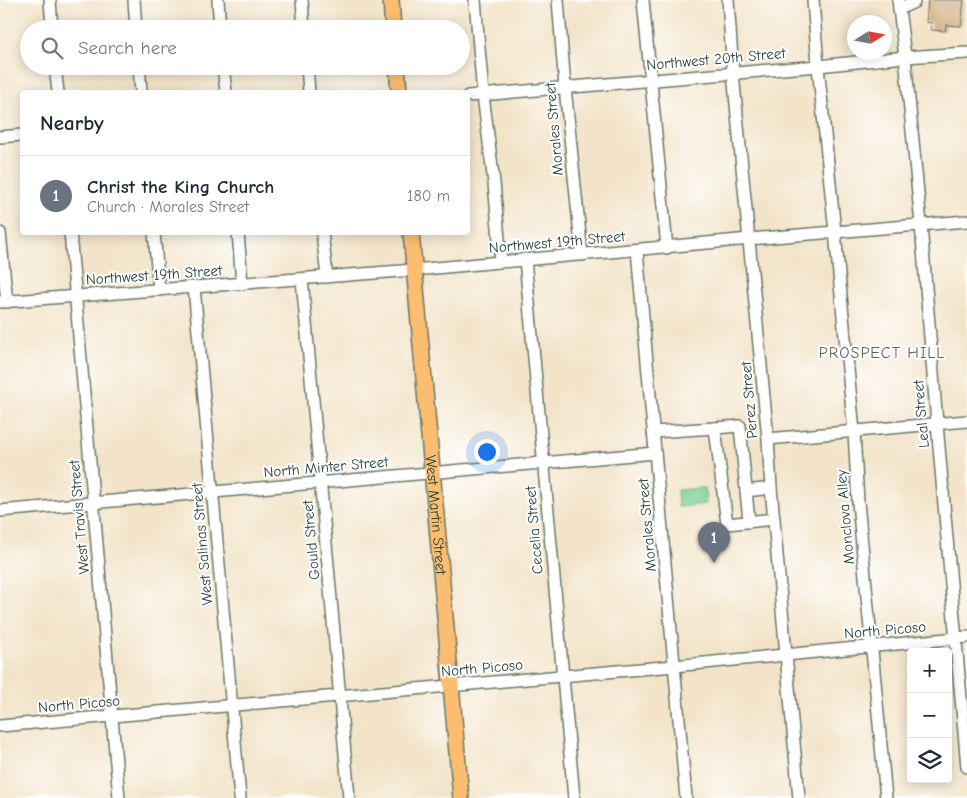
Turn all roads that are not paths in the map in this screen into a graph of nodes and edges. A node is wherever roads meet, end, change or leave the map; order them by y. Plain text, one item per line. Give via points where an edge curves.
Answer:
1 (50, 0) edge
2 (134, 0) edge
3 (218, 0) edge
4 (302, 0) edge
5 (391, 0) edge
6 (475, 0) edge
7 (558, 0) edge
8 (643, 0) edge
9 (728, 0) edge
10 (813, 0) edge
11 (914, 0) edge
12 (898, 5) edge
13 (51, 20) edge
14 (135, 20) edge
15 (219, 20) edge
16 (303, 20) edge
17 (393, 20) edge
18 (967, 52) edge
19 (905, 57) junction
20 (818, 66) junction
21 (733, 73) junction
22 (57, 75) edge
23 (140, 75) edge
24 (224, 75) edge
25 (308, 75) edge
26 (398, 75) edge
27 (650, 80) junction
28 (565, 87) junction
29 (58, 90) edge
30 (141, 90) edge
31 (226, 90) edge
32 (309, 90) edge
33 (399, 90) edge
34 (483, 95) junction
35 (470, 96) edge
36 (20, 135) edge
37 (0, 137) edge
38 (967, 221) edge
39 (921, 225) junction
40 (835, 232) junction
41 (0, 233) edge
42 (70, 235) edge
43 (154, 235) edge
44 (238, 235) edge
45 (322, 235) edge
46 (411, 235) edge
47 (750, 239) junction
48 (667, 248) junction
49 (637, 250) junction
50 (582, 255) junction
51 (525, 259) junction
52 (501, 262) junction
53 (414, 270) junction
54 (327, 277) junction
55 (302, 279) junction
56 (242, 284) junction
57 (194, 287) junction
58 (159, 290) junction
59 (75, 297) junction
60 (3, 302) edge
61 (967, 421) edge
62 (937, 424) junction
63 (715, 428) junction
64 (653, 432) junction
65 (854, 432) junction
66 (768, 439) junction
67 (655, 453) junction
68 (543, 463) junction
69 (432, 473) junction
70 (321, 483) junction
71 (771, 488) junction
72 (746, 491) junction
73 (212, 492) junction
74 (93, 503) junction
75 (0, 511) edge
76 (774, 520) junction
77 (749, 522) junction
78 (961, 638) edge
79 (871, 646) junction
80 (786, 655) junction
81 (674, 666) junction
82 (562, 676) junction
83 (451, 686) junction
84 (340, 696) junction
85 (231, 705) junction
86 (112, 716) junction
87 (0, 726) edge
88 (967, 767) edge
89 (119, 798) edge
90 (240, 798) edge
91 (349, 798) edge
92 (461, 798) edge
93 (574, 798) edge
94 (686, 798) edge
95 (799, 798) edge
96 (886, 798) edge

1 - 13 street
2 - 14 street
3 - 15 street
4 - 16 street
5 - 17 main road
6 - 34 street
7 - 28 street, Morales Street
8 - 27 street
9 - 21 street, Perez Street
10 - 20 street, Monclova Alley
11 - 12 street
12 - 19 street, Leal Street
18 - 19 street, Northwest 20th Street
19 - 20 street, Northwest 20th Street
19 - 39 street, Leal Street
20 - 21 street, Northwest 20th Street
20 - 40 street, Monclova Alley
21 - 27 street, Northwest 20th Street
21 - 47 street, Perez Street
22 - 29 street
23 - 30 street
24 - 31 street
25 - 32 street
26 - 33 main road
27 - 28 street, Northwest 20th Street
27 - 48 street
28 - 34 street, Northwest 20th Street
28 - 50 street, Morales Street
34 - 35 street, Northwest 20th Street
34 - 52 street
36 - 37 street
38 - 39 street, Northwest 19th Street
39 - 40 street, Northwest 19th Street
39 - 62 street, Leal Street
40 - 47 street, Northwest 19th Street
40 - 65 street, Monclova Alley
41 - 60 street
42 - 59 street, West Travis Street
43 - 58 street
44 - 56 street
45 - 54 street
46 - 53 main road, West Martin Street
47 - 48 street, Northwest 19th Street
47 - 66 street, Perez Street
48 - 49 street, Northwest 19th Street
49 - 50 street, Northwest 19th Street
49 - 64 street, Morales Street
50 - 51 street, Northwest 19th Street
51 - 52 street, Northwest 19th Street
51 - 68 street, Cecelia Street
52 - 53 street, Northwest 19th Street
53 - 54 street, Northwest 19th Street
53 - 69 main road, West Martin Street
54 - 55 street, Northwest 19th Street
55 - 56 street, Northwest 19th Street
55 - 70 street, Gould Street
56 - 57 street, Northwest 19th Street
57 - 58 street, Northwest 19th Street
57 - 73 street, West Salinas Street
58 - 59 street, Northwest 19th Street
59 - 60 street, Northwest 19th Street
59 - 74 street, West Travis Street
61 - 62 street
62 - 65 street
62 - 78 street, Leal Street
63 - 64 street
63 - 72 street via 740,426
63 - 77 street via 727,524
64 - 67 street, Morales Street
65 - 66 street
65 - 79 street, Monclova Alley
66 - 71 street, Perez Street
67 - 68 street, North Minter Street
67 - 81 street, Morales Street
68 - 69 street, North Minter Street
68 - 82 street, Cecelia Street
69 - 70 street, North Minter Street
69 - 83 main road, West Martin Street
70 - 73 street, North Minter Street
70 - 84 street, Gould Street
71 - 72 street
71 - 76 street, Perez Street
72 - 77 street
73 - 74 street, North Minter Street
73 - 85 street, West Salinas Street
74 - 75 street, North Minter Street
74 - 86 street, West Travis Street
76 - 77 street
76 - 80 street, Perez Street
78 - 79 street, North Picoso
78 - 88 street, Leal Street
79 - 80 street, North Picoso
79 - 96 street, Monclova Alley
80 - 81 street, North Picoso
80 - 95 street, Perez Street
81 - 82 street, North Picoso
81 - 94 street, Morales Street
82 - 83 street, North Picoso
82 - 93 street, Cecelia Street
83 - 84 street, North Picoso
83 - 92 main road, West Martin Street
84 - 85 street, North Picoso
84 - 91 street, Gould Street
85 - 86 street, North Picoso
85 - 90 street, West Salinas Street
86 - 87 street, North Picoso
86 - 89 street, West Travis Street

